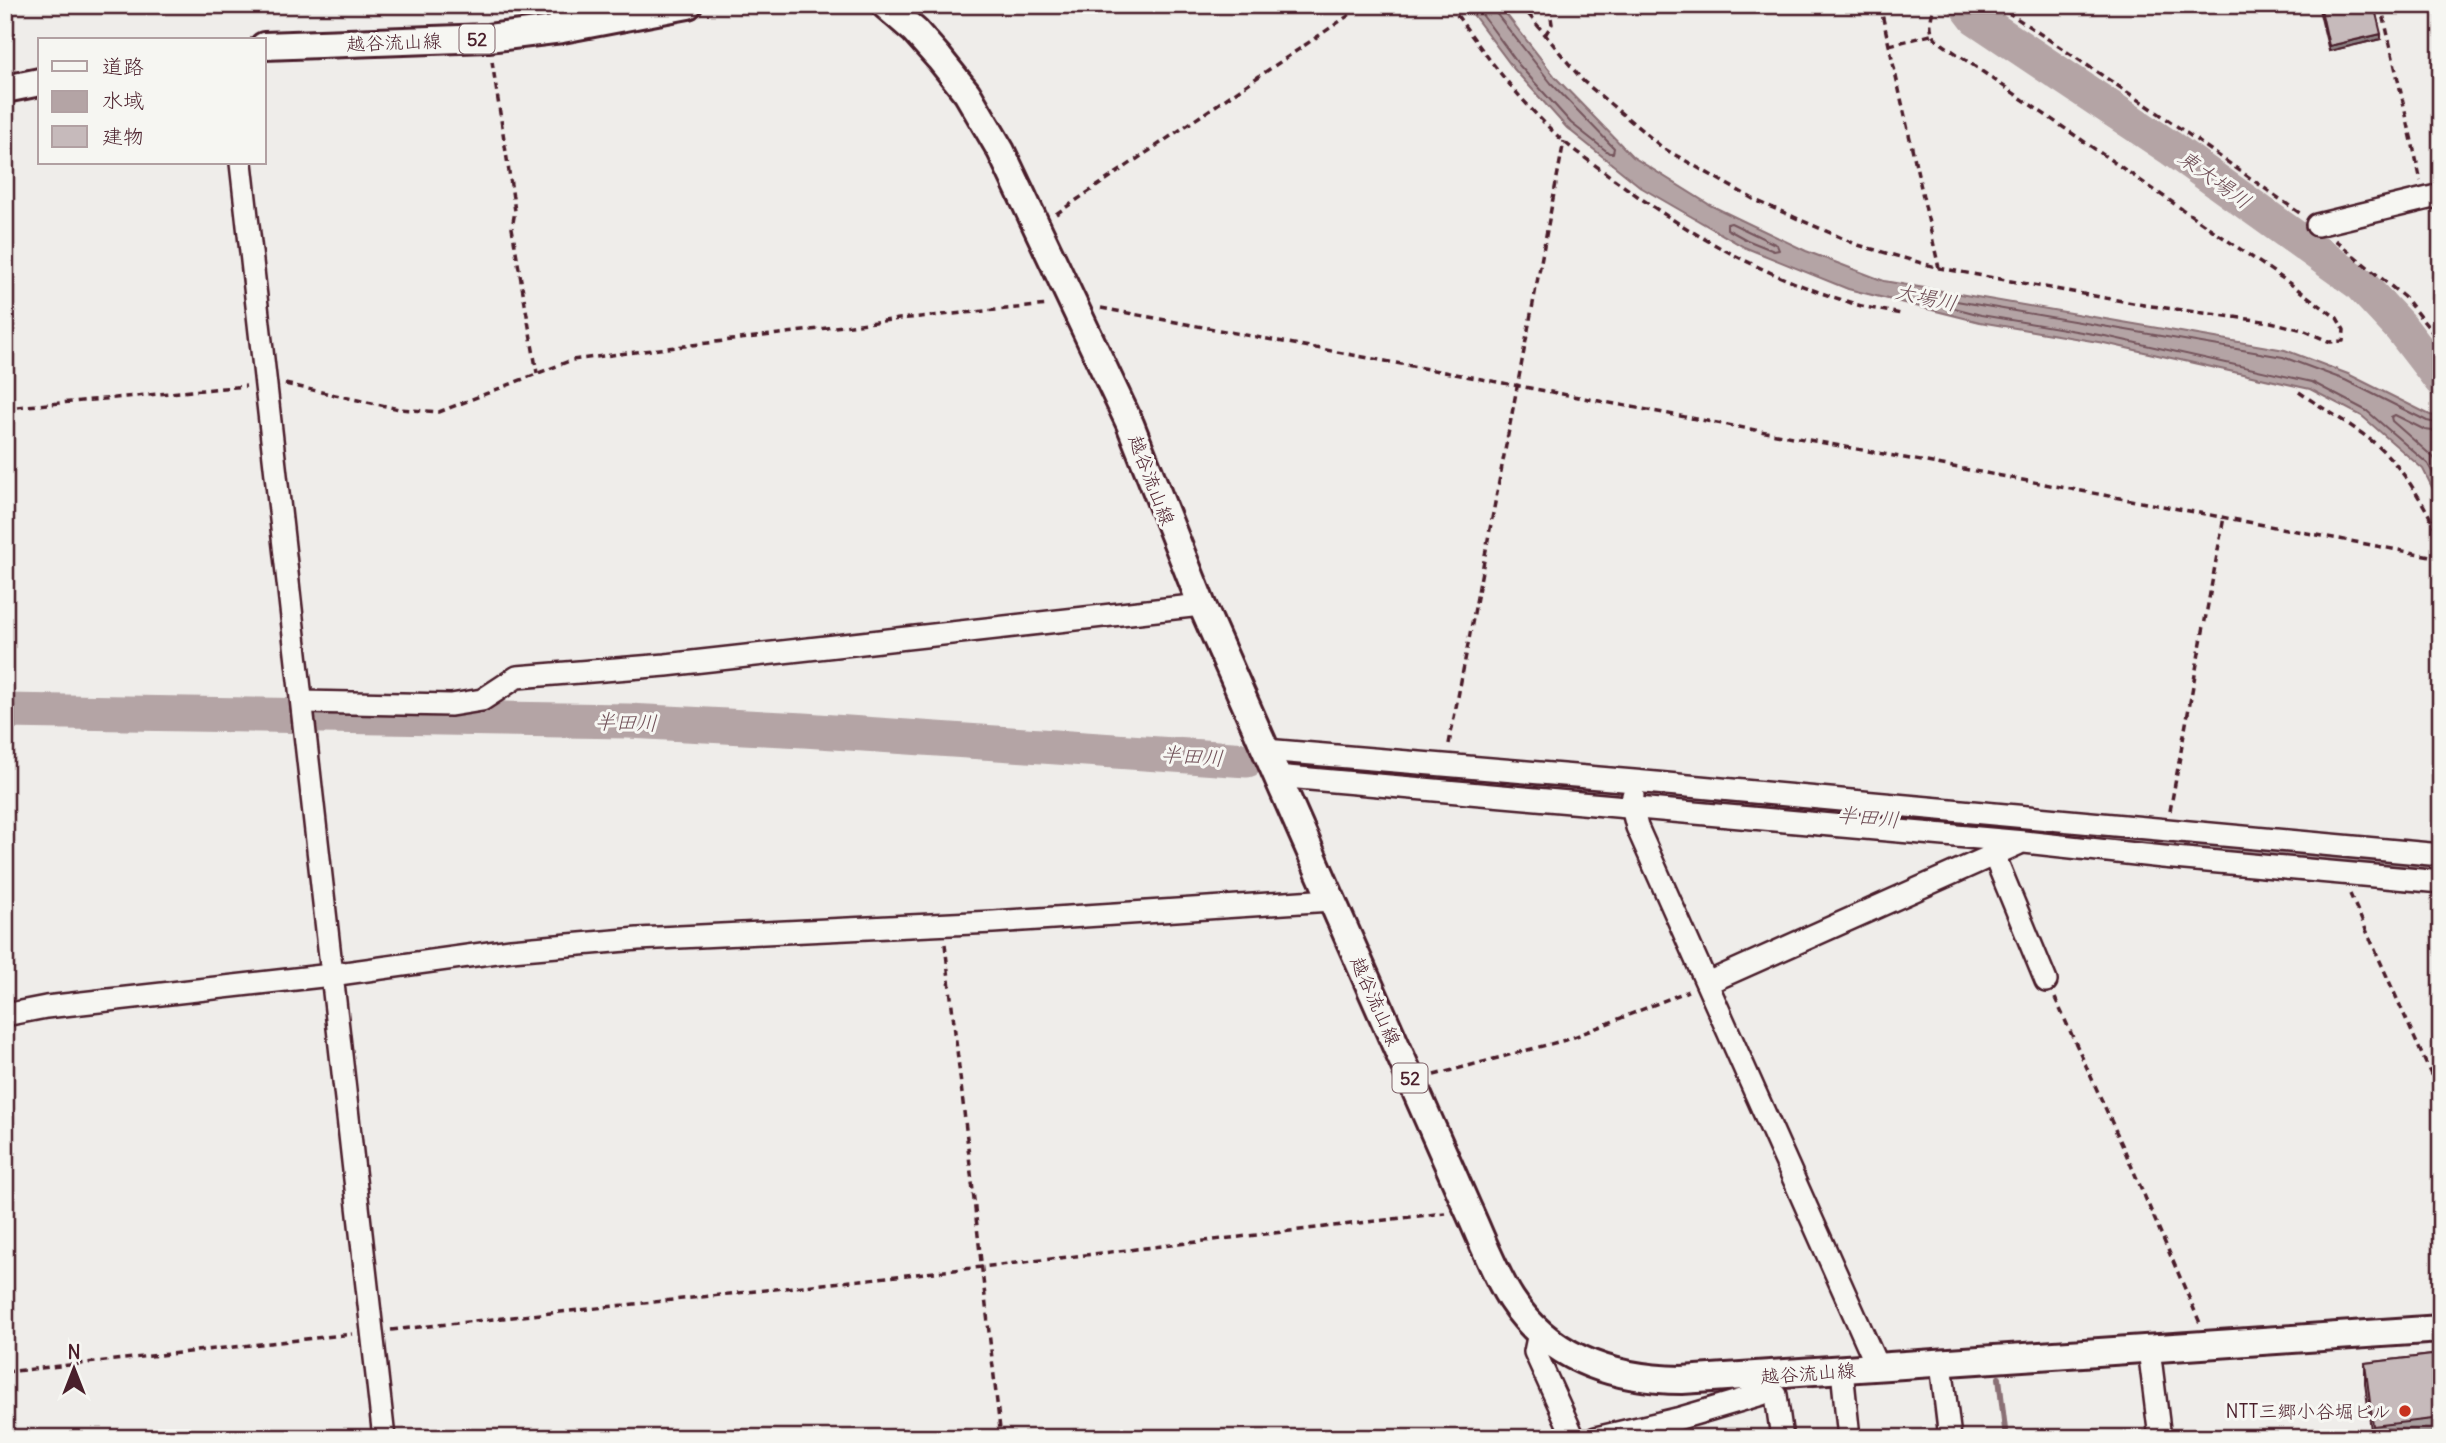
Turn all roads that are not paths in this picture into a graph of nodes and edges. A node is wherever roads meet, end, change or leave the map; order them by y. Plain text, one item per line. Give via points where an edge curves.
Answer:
1 (688, 5) edge
2 (885, 5) edge
3 (561, 17) edge
4 (266, 46) edge
5 (38, 82) edge
6 (5, 89) edge
7 (241, 164) edge
8 (2433, 196) edge
9 (2317, 225) road end
10 (1201, 603) junction
11 (303, 710) junction
12 (1265, 750) junction
13 (1276, 776) junction
14 (1633, 794) junction
15 (1986, 834) junction
16 (2441, 855) edge
17 (2441, 882) edge
18 (1331, 900) junction
19 (331, 975) junction
20 (2046, 981) road end
21 (1707, 983) junction
22 (5, 1015) edge
23 (2441, 1329) edge
24 (1539, 1333) junction
25 (2149, 1349) junction
26 (1941, 1363) junction
27 (1878, 1368) junction
28 (1842, 1370) junction
29 (1764, 1384) junction
30 (384, 1438) edge
31 (1574, 1438) edge
32 (1596, 1438) edge
33 (1782, 1438) edge
34 (1849, 1438) edge
35 (1950, 1438) edge
36 (2160, 1438) edge

1 - 3 main road, 越谷流山線 / 52
2 - 10 main road, 越谷流山線 / 52 via 915,32 967,93 1001,151 1130,424
3 - 4 main road, 越谷流山線 / 52 via 488,38
5 - 6 main road
7 - 11 street
8 - 9 street
10 - 11 street via 666,665 517,677 482,700 468,703
10 - 12 main road, 越谷流山線 / 52
11 - 19 street
12 - 13 main road, 越谷流山線 / 52
12 - 14 street via 1447,765
13 - 14 street
13 - 18 main road, 越谷流山線 / 52
14 - 15 street
14 - 21 street via 1637,827
15 - 16 street via 2166,831
15 - 17 street via 2024,842
15 - 20 street
15 - 21 street
18 - 19 street via 638,940 511,950
18 - 24 main road, 越谷流山線 / 52 via 1510,1297
19 - 22 street
19 - 30 street
21 - 27 street
23 - 25 main road, 越谷流山線 / 52
24 - 29 main road, 越谷流山線 / 52 via 1575,1358 1627,1375
24 - 31 street via 1535,1352
25 - 26 main road, 越谷流山線 / 52
25 - 36 street
26 - 27 main road, 越谷流山線 / 52
26 - 35 street
27 - 28 main road, 越谷流山線 / 52
28 - 29 main road, 越谷流山線 / 52
28 - 34 street
29 - 32 street via 1762,1395
29 - 33 street via 1776,1395

